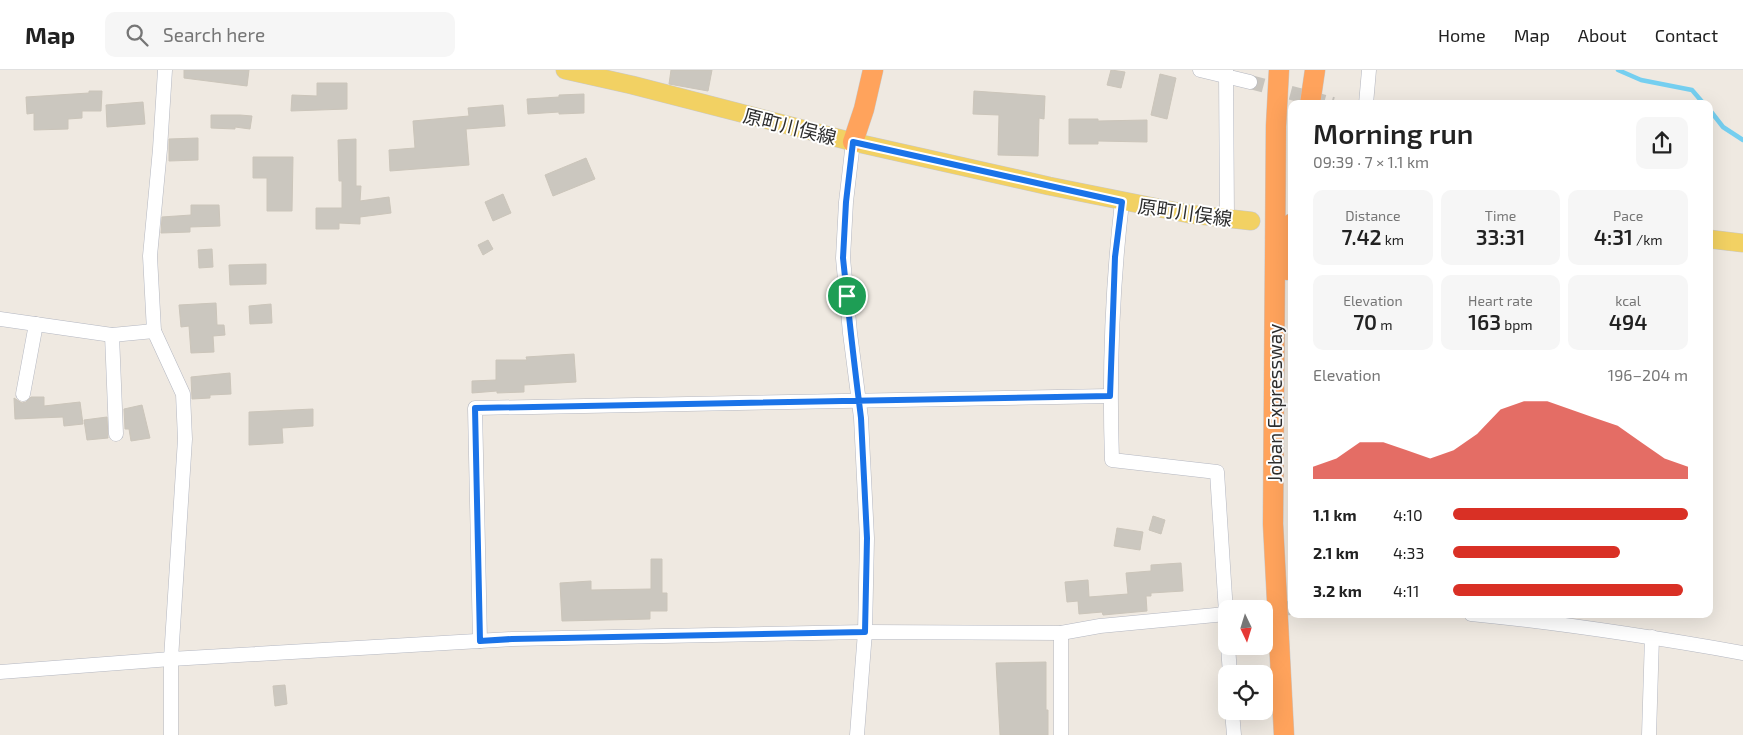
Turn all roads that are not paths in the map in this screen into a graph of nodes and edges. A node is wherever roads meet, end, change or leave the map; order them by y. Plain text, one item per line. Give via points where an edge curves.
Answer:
1 (165, 70) edge
2 (565, 70) edge
3 (861, 70) edge
4 (873, 70) edge
5 (1200, 70) edge
6 (1274, 70) edge
7 (1279, 70) edge
8 (1315, 70) edge
9 (1369, 70) edge
10 (1226, 73) edge
11 (1250, 82) tunnel mouth
12 (1311, 100) edge
13 (1366, 100) edge
14 (1276, 126) junction
15 (853, 142) junction
16 (1122, 202) junction
17 (1227, 218) junction
18 (1251, 221) dead end
19 (1713, 240) edge
20 (1743, 244) edge
21 (1288, 271) edge
22 (0, 318) edge
23 (36, 324) junction
24 (154, 331) junction
25 (112, 335) junction
26 (23, 394) dead end
27 (1110, 396) junction
28 (859, 402) junction
29 (116, 434) dead end
30 (1273, 524) junction
31 (1225, 600) edge
32 (1218, 614) edge
33 (1513, 618) edge
34 (865, 632) junction
35 (1061, 633) junction
36 (1652, 637) junction
37 (480, 641) junction
38 (1743, 654) edge
39 (171, 659) junction
40 (0, 672) edge
41 (1233, 720) edge
42 (171, 735) edge
43 (857, 735) edge
44 (1061, 735) edge
45 (1234, 735) edge
46 (1284, 735) edge
47 (1649, 735) edge

1 - 24 street via 150,256
2 - 15 main road, 原町川俣線
3 - 15 highway via 853,106
4 - 15 highway
5 - 10 street
6 - 14 highway
7 - 14 highway, Joban Expressway
8 - 12 highway
9 - 13 street
10 - 11 street
10 - 17 street
14 - 30 highway, Joban Expressway
15 - 16 main road, 原町川俣線
15 - 28 street via 843,258
16 - 17 main road, 原町川俣線
16 - 27 street via 1115,257
17 - 18 main road, 原町川俣線
19 - 20 main road
21 - 30 highway via 1281,457
22 - 23 street
23 - 25 street
23 - 26 street
24 - 25 street
24 - 39 street via 184,394 185,439
25 - 29 street
27 - 28 street
27 - 31 street via 1112,460 1217,472
28 - 34 street via 867,538
28 - 37 street via 475,408
30 - 46 highway, Joban Expressway
32 - 35 street
33 - 36 street
34 - 35 street
34 - 37 street
34 - 43 street
35 - 44 street
36 - 38 street
36 - 47 street
37 - 39 street
39 - 40 street
39 - 42 street
41 - 45 street

